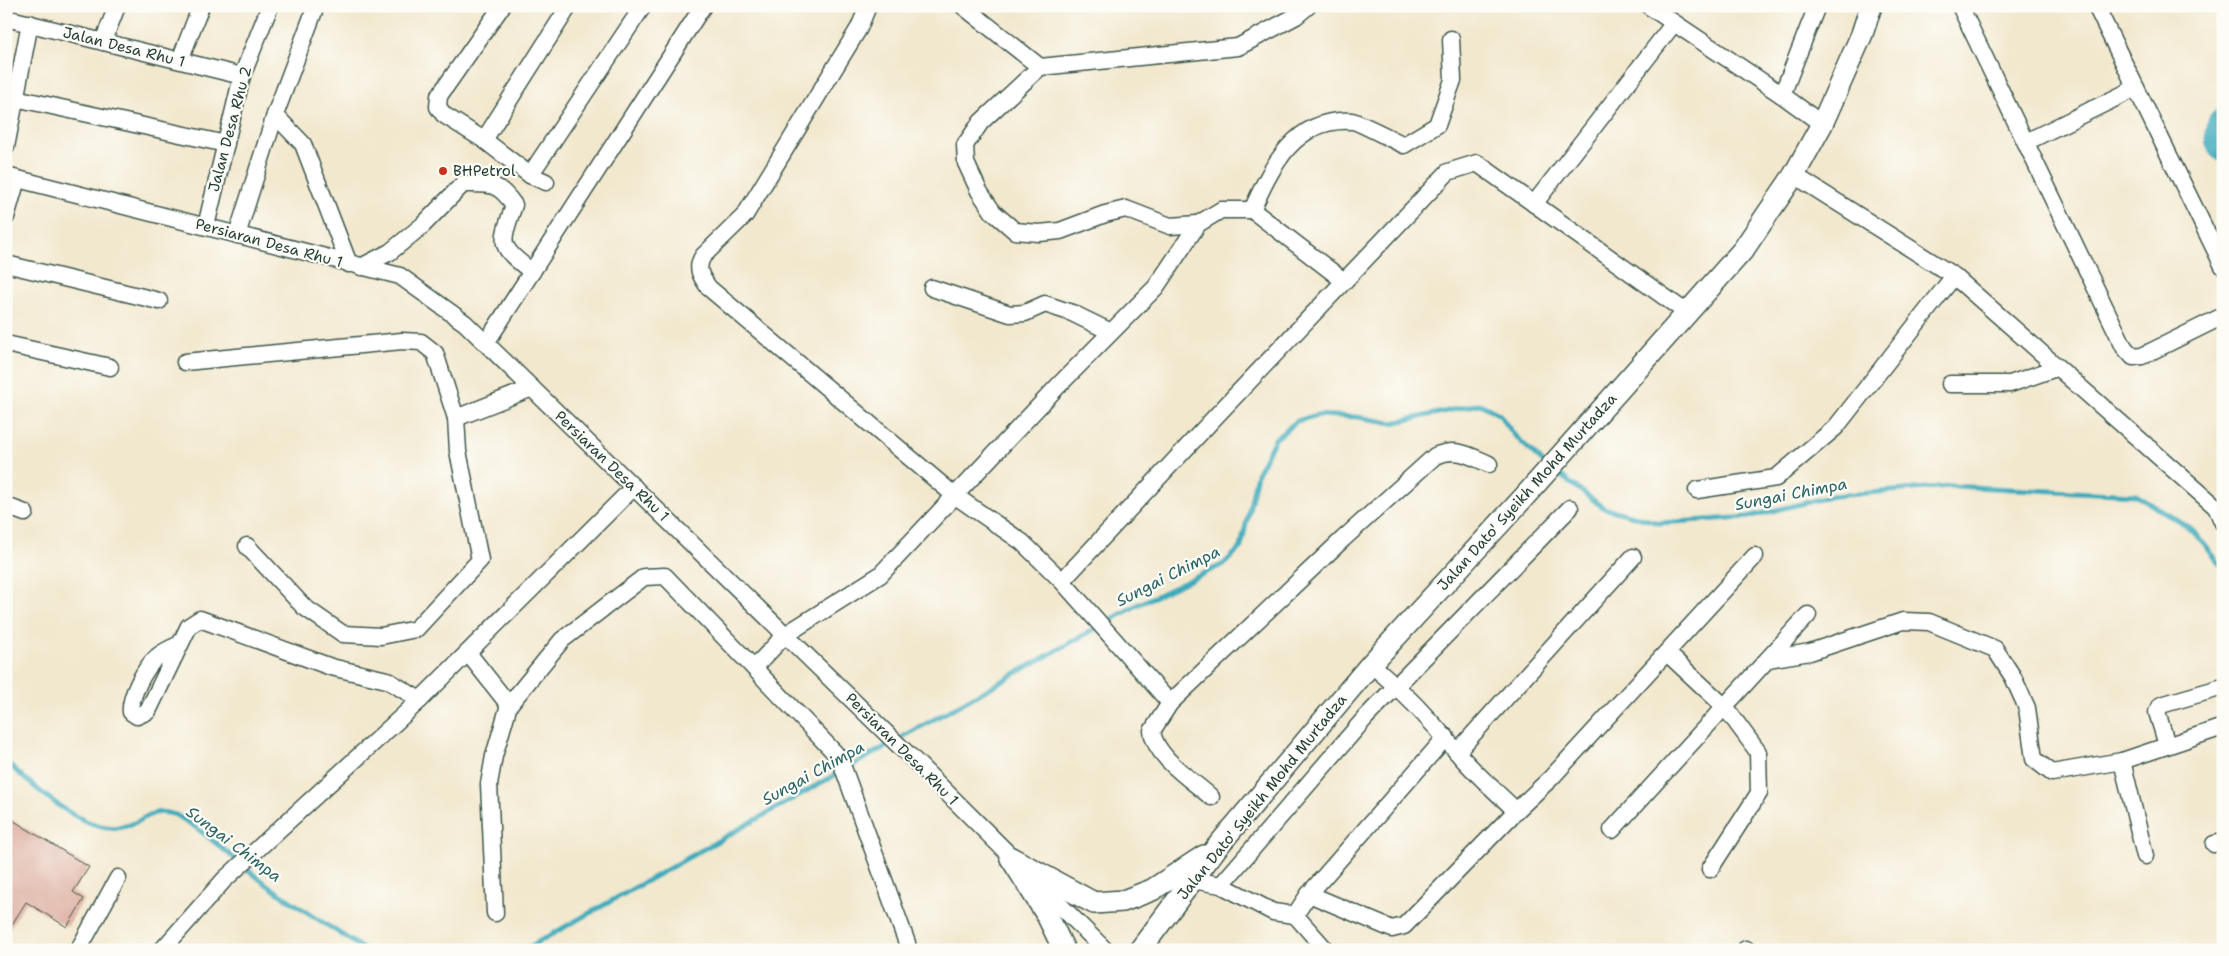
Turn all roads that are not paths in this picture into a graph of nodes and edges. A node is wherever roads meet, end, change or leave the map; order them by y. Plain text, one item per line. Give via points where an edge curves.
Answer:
1 (117, 6) edge
2 (201, 6) edge
3 (270, 6) edge
4 (316, 6) edge
5 (569, 6) edge
6 (643, 6) edge
7 (703, 6) edge
8 (868, 6) edge
9 (963, 6) edge
10 (1308, 6) edge
11 (1649, 6) edge
12 (1817, 6) edge
13 (1872, 6) edge
14 (1960, 6) edge
15 (2096, 6) edge
16 (496, 9) edge
17 (19, 17) edge
18 (1674, 23) junction
19 (1450, 39) dead end
20 (103, 42) junction
21 (180, 60) junction
22 (1040, 67) junction
23 (242, 76) junction
24 (2136, 88) junction
25 (1782, 95) junction
26 (11, 97) edge
27 (275, 115) junction
28 (1822, 124) junction
29 (484, 140) junction
30 (2026, 142) junction
31 (226, 144) junction
32 (6, 147) edge
33 (530, 175) junction
34 (1794, 175) junction
35 (12, 178) edge
36 (546, 182) dead end
37 (1534, 204) junction
38 (1252, 210) junction
39 (6, 217) edge
40 (1198, 224) junction
41 (206, 226) junction
42 (237, 235) junction
43 (6, 264) edge
44 (355, 265) junction
45 (2223, 266) edge
46 (532, 272) junction
47 (1954, 276) junction
48 (1344, 281) junction
49 (932, 288) dead end
50 (159, 301) dead end
51 (1687, 313) junction
52 (2223, 316) edge
53 (1112, 332) junction
54 (6, 344) edge
55 (486, 344) junction
56 (185, 362) dead end
57 (110, 367) dead end
58 (2056, 368) junction
59 (1950, 384) dead end
60 (532, 388) junction
61 (456, 418) junction
62 (1489, 464) dead end
63 (634, 487) junction
64 (1697, 490) dead end
65 (954, 495) junction
66 (6, 506) edge
67 (1570, 508) dead end
68 (25, 513) dead end
69 (2223, 523) edge
70 (247, 546) dead end
71 (1755, 556) dead end
72 (1633, 557) dead end
73 (1062, 581) junction
74 (1808, 615) dead end
75 (785, 635) junction
76 (181, 643) dead end
77 (468, 653) junction
78 (1667, 654) junction
79 (1768, 659) junction
80 (1371, 664) junction
81 (754, 668) junction
82 (1398, 686) junction
83 (2223, 688) edge
84 (420, 700) junction
85 (1170, 703) junction
86 (509, 705) junction
87 (1725, 707) junction
88 (2223, 727) edge
89 (1446, 737) junction
90 (2167, 746) junction
91 (1457, 752) junction
92 (2122, 761) junction
93 (1211, 797) dead end
94 (1516, 811) junction
95 (1612, 830) dead end
96 (1218, 847) junction
97 (2145, 856) dead end
98 (1011, 858) junction
99 (1710, 869) dead end
100 (118, 878) dead end
101 (1192, 880) junction
102 (1221, 886) junction
103 (1309, 894) junction
104 (495, 912) dead end
105 (1295, 916) junction
106 (79, 948) edge
107 (162, 950) edge
108 (907, 950) edge
109 (1064, 950) edge
110 (1105, 950) edge
111 (1140, 950) edge
112 (1326, 950) edge

1 - 20 street
2 - 21 street
3 - 23 street, Jalan Desa Rhu 2
4 - 27 street
5 - 29 street
6 - 33 street
7 - 46 street
8 - 65 street via 859,28 745,215 704,256 698,270 709,288
9 - 22 street
10 - 22 street via 1296,16 1238,47
11 - 18 street
12 - 25 street
13 - 28 main road, Jalan Dato' Syeikh Mohd Murtadza
14 - 30 street
15 - 24 street
16 - 29 street via 440,96 438,107 444,115
17 - 20 street, Jalan Desa Rhu 1
17 - 26 street
18 - 25 street
18 - 37 street
19 - 38 street via 1453,80 1437,125 1404,145 1354,121 1316,125 1290,145 1268,176
20 - 21 street, Jalan Desa Rhu 1
21 - 23 street, Jalan Desa Rhu 1
22 - 40 street via 981,122 965,145 966,162 993,212 1015,231 1039,233 1060,232 1126,209 1170,226
23 - 31 street, Jalan Desa Rhu 2
24 - 30 street
24 - 45 street
25 - 28 street
26 - 31 street
26 - 32 street
27 - 42 street
27 - 44 street via 303,144
28 - 34 main road, Jalan Dato' Syeikh Mohd Murtadza
29 - 33 street
30 - 52 street via 2124,347 2133,357 2142,356
31 - 41 street, Jalan Desa Rhu 2
33 - 36 street
34 - 47 street
34 - 51 main road, Jalan Dato' Syeikh Mohd Murtadza via 1743,250
35 - 39 street
35 - 41 street, Persiaran Desa Rhu 1
37 - 48 street via 1477,163 1448,172
37 - 51 street
38 - 40 street via 1221,210
38 - 48 street
40 - 53 street via 1156,287
41 - 42 street, Persiaran Desa Rhu 1
42 - 44 street, Persiaran Desa Rhu 1
43 - 50 street
44 - 46 street via 390,252 423,225 463,184 488,184 503,189 514,205 503,237 508,253
44 - 55 street, Persiaran Desa Rhu 1 via 400,276 465,323
46 - 55 street
47 - 58 street
47 - 64 street via 1836,427 1776,478
48 - 73 street
49 - 53 street via 1010,314 1026,313 1045,304
51 - 80 main road, Jalan Dato' Syeikh Mohd Murtadza
53 - 65 street
54 - 57 street
55 - 60 street, Persiaran Desa Rhu 1
56 - 61 street via 402,341 421,342 435,353
58 - 59 street via 2010,384
58 - 69 street via 2216,507
60 - 61 street
60 - 63 street, Persiaran Desa Rhu 1
61 - 70 street via 458,451 480,560 416,628 381,636 343,634 304,607
62 - 85 street via 1463,452 1448,450 1435,456
63 - 75 street, Persiaran Desa Rhu 1
63 - 77 street
65 - 73 street via 1022,542
65 - 75 street via 880,575
66 - 68 street
67 - 82 street
71 - 78 street
72 - 91 street
73 - 85 street
74 - 79 street
75 - 81 street
75 - 98 street, Persiaran Desa Rhu 1
76 - 84 street via 189,626 200,619 331,667 387,680
77 - 84 street
77 - 86 street
78 - 87 street
78 - 94 street
79 - 87 street
79 - 92 street via 1810,652 1903,621 1929,622 1995,648 2027,708 2034,760 2052,772
80 - 82 street
80 - 96 main road, Jalan Dato' Syeikh Mohd Murtadza
81 - 86 street via 665,576 644,577 562,640
81 - 108 street via 841,762
82 - 89 street
82 - 102 street via 1366,718
83 - 90 street via 2161,705 2157,712
84 - 107 street via 267,838 224,880
85 - 93 street via 1152,731 1153,741
86 - 104 street via 489,784
87 - 95 street
87 - 99 street via 1758,752 1759,793
88 - 90 street
89 - 91 street
89 - 103 street
90 - 92 street
91 - 94 street
92 - 97 street
94 - 103 street via 1404,926 1392,929
96 - 98 main road via 1152,890 1124,901 1094,903
96 - 101 main road, Jalan Dato' Syeikh Mohd Murtadza
98 - 109 main road via 1047,915
98 - 110 street, Persiaran Desa Rhu 1
100 - 106 street
101 - 102 street
101 - 111 main road, Jalan Dato' Syeikh Mohd Murtadza
102 - 105 street via 1273,912
103 - 105 street
105 - 112 street

